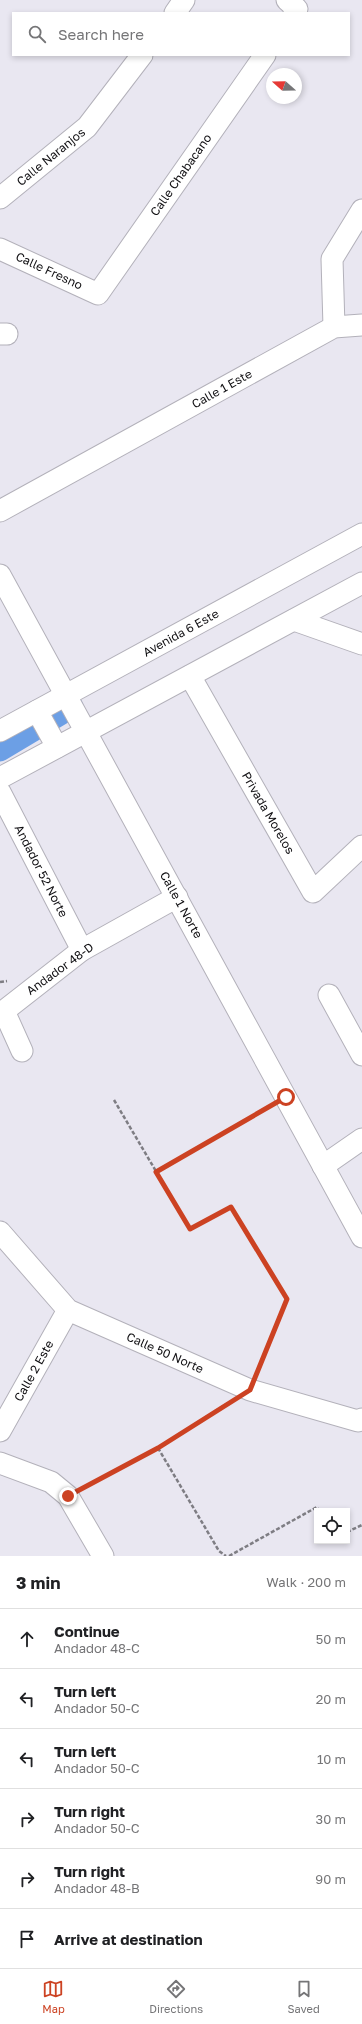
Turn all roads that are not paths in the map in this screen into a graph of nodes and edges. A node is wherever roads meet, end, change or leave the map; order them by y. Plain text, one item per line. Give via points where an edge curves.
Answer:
1 (184, 0) edge
2 (287, 0) edge
3 (175, 12) edge
4 (295, 12) edge
5 (141, 56) edge
6 (264, 56) edge
7 (0, 198) edge
8 (362, 210) edge
9 (0, 249) edge
10 (98, 294) joint
11 (362, 325) edge
12 (334, 327) junction
13 (0, 511) edge
14 (362, 534) edge
15 (0, 574) edge
16 (362, 583) edge
17 (294, 620) junction
18 (362, 644) edge
19 (190, 676) junction
20 (67, 695) junction
21 (37, 711) junction
22 (0, 732) edge
23 (86, 732) junction
24 (57, 747) junction
25 (0, 778) edge
26 (0, 792) edge
27 (362, 846) edge
28 (177, 897) junction
29 (82, 950) junction
30 (329, 995) dead end
31 (22, 1051) dead end
32 (362, 1055) edge
33 (362, 1139) edge
34 (323, 1166) junction
35 (0, 1232) edge
36 (362, 1237) edge
37 (68, 1310) junction
38 (362, 1419) edge
39 (0, 1431) edge
40 (0, 1463) edge
41 (103, 1556) edge

1 - 3 street
2 - 4 street via 297,9
5 - 7 street, Calle Naranjos via 87,127
6 - 10 street, Calle Chabacano
8 - 12 street via 332,259
9 - 10 street, Calle Fresno
11 - 12 street
12 - 13 street, Calle 1 Este
14 - 20 street, Avenida 6 Este
15 - 20 street, Calle 1 Norte
16 - 17 street
17 - 18 street
17 - 19 street
19 - 23 street
19 - 27 street, Privada Morelos via 313,892
20 - 21 street, Avenida 6 Este
20 - 23 street, Calle 1 Norte
21 - 22 street, Avenida 6 Este
21 - 24 street
23 - 24 street
23 - 28 street, Calle 1 Norte
24 - 25 street
26 - 29 street, Andador 52 Norte
28 - 29 street, Andador 48-D
28 - 34 street, Calle 1 Norte
29 - 31 street, Andador 48-D via 4,1011
30 - 32 street
33 - 34 street
34 - 36 street, Calle 1 Norte
35 - 37 street, Calle 50 Norte
37 - 38 street, Calle 50 Norte via 250,1390 358,1421
37 - 39 street, Calle 2 Este
40 - 41 street via 51,1482 68,1496

